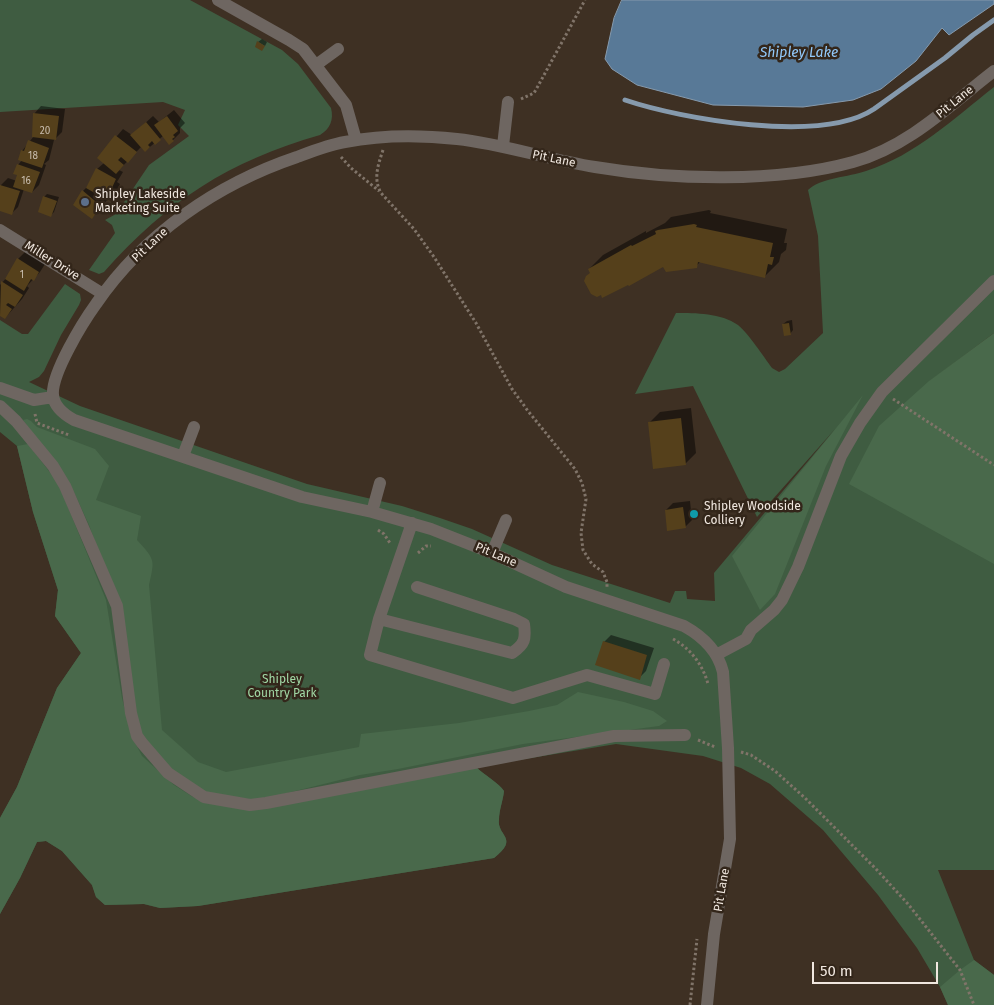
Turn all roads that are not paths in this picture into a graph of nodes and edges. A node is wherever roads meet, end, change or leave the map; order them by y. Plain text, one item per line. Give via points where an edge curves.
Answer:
1 (218, 0) edge
2 (338, 49) dead end
3 (316, 65) junction
4 (994, 71) edge
5 (508, 102) road end
6 (356, 140) junction
7 (503, 146) junction
8 (0, 230) edge
9 (994, 281) edge
10 (103, 294) junction
11 (0, 388) edge
12 (53, 397) junction
13 (0, 406) edge
14 (194, 427) dead end
15 (183, 456) junction
16 (380, 482) dead end
17 (372, 512) junction
18 (506, 520) dead end
19 (412, 523) junction
20 (492, 553) junction
21 (417, 587) dead end
22 (379, 620) junction
23 (716, 655) junction
24 (664, 664) dead end
25 (685, 735) road end
26 (707, 1005) edge

1 - 3 street via 300,46
2 - 3 street
3 - 6 street via 346,105
4 - 7 street, Pit Lane via 904,140 855,162 807,171 711,176 640,173 580,164
5 - 7 street
6 - 7 street, Pit Lane via 447,138
6 - 10 street, Pit Lane via 269,166 211,195 140,252
8 - 10 street, Miller Drive
9 - 23 street via 882,392 841,456 782,600 746,639
10 - 12 street, Pit Lane via 71,346 57,378
11 - 12 street via 34,400
12 - 15 street, Pit Lane via 61,411 74,420
13 - 25 street via 53,466 65,486 117,606 137,736 168,773 204,797 250,804 266,803 614,736
14 - 15 street
15 - 17 street, Pit Lane via 302,497
16 - 17 street
17 - 19 street, Pit Lane
18 - 20 street
19 - 20 street, Pit Lane
19 - 22 street
20 - 23 street, Pit Lane via 566,587 684,626 700,637
21 - 22 street via 524,624 525,637 520,648 512,653
22 - 24 street via 370,655 512,698 587,675 655,694
23 - 26 street, Pit Lane via 724,678 730,839 713,941

